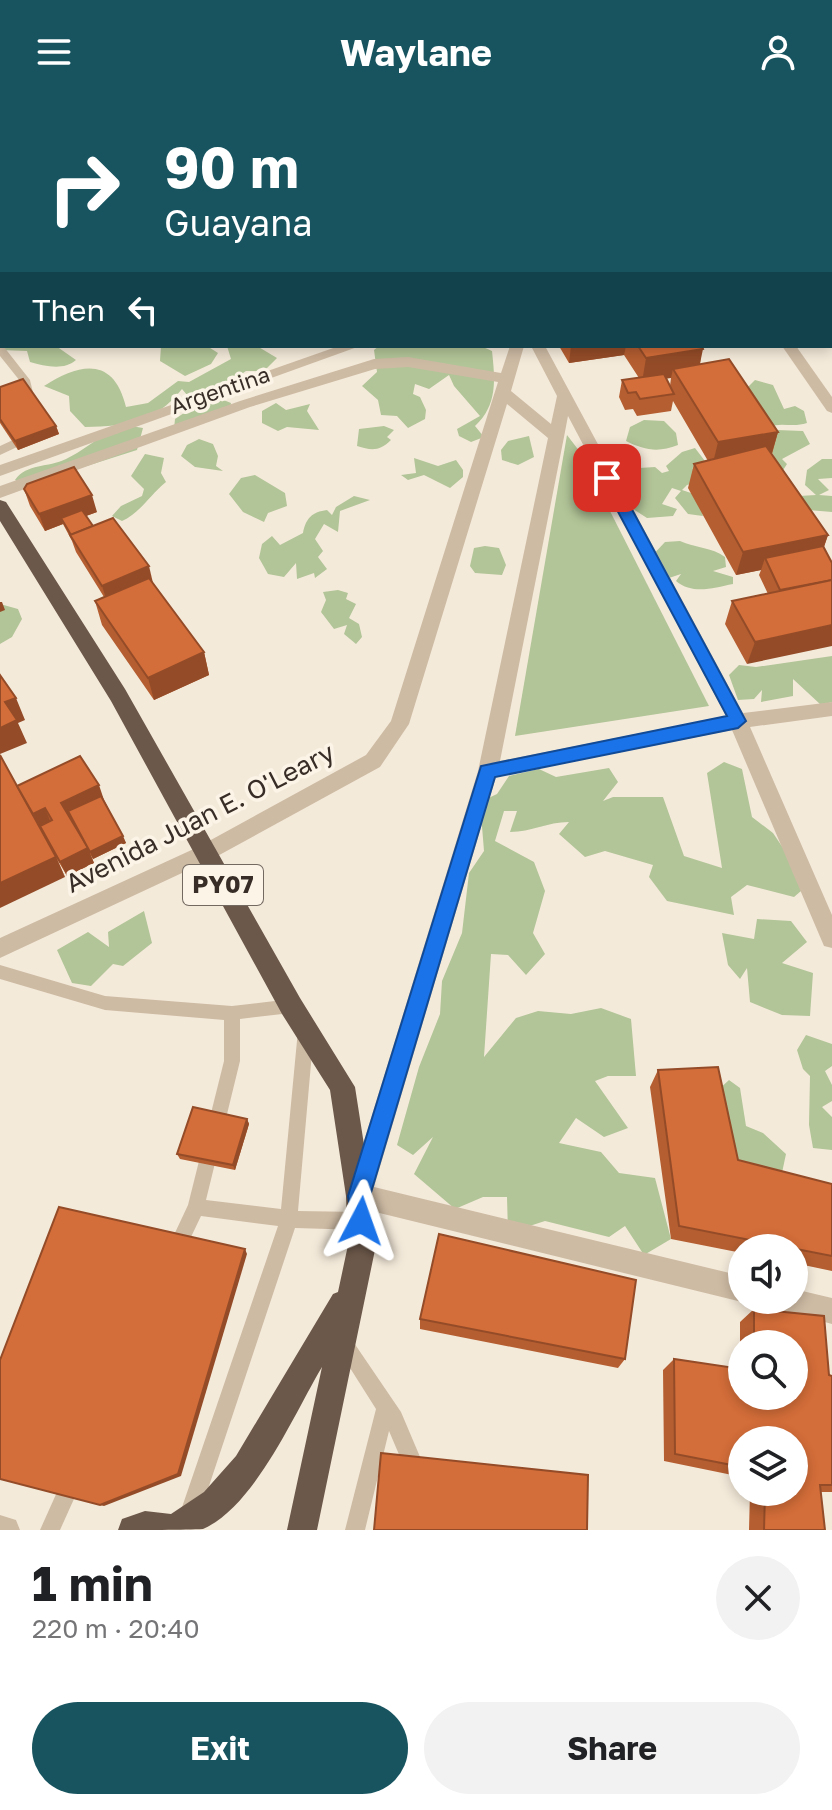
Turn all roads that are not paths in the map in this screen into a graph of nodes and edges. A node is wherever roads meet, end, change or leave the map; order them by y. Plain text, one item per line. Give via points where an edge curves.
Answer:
1 (347, 348) edge
2 (516, 348) edge
3 (539, 348) edge
4 (790, 348) edge
5 (0, 349) edge
6 (505, 386) junction
7 (564, 397) junction
8 (832, 408) edge
9 (36, 433) junction
10 (556, 437) junction
11 (1, 449) edge
12 (39, 456) junction
13 (0, 471) edge
14 (0, 492) edge
15 (0, 506) edge
16 (832, 709) edge
17 (738, 721) junction
18 (488, 771) junction
19 (205, 853) junction
20 (832, 939) edge
21 (0, 948) edge
22 (0, 972) edge
23 (291, 1006) junction
24 (232, 1013) junction
25 (306, 1026) junction
26 (359, 1196) junction
27 (196, 1207) junction
28 (289, 1219) junction
29 (361, 1221) junction
30 (170, 1263) edge
31 (728, 1286) edge
32 (352, 1289) junction
33 (808, 1305) edge
34 (832, 1311) edge
35 (342, 1339) junction
36 (386, 1407) junction
37 (82, 1460) edge
38 (423, 1488) edge
39 (179, 1527) edge
40 (0, 1529) edge
41 (6, 1530) edge
42 (50, 1530) edge
43 (133, 1530) edge
44 (302, 1530) edge
45 (355, 1530) edge

1 - 12 street, Argentina
2 - 6 street, Avenida Juan E. O'Leary
3 - 7 street
4 - 8 street
5 - 9 lane via 25,380
6 - 10 street
6 - 14 street, Argentina via 408,362 374,364
6 - 19 street, Avenida Juan E. O'Leary via 400,724 373,761
7 - 10 street
7 - 17 street
9 - 11 lane
9 - 12 lane
10 - 18 street
12 - 13 street, Argentina
15 - 19 highway, PY07 via 118,695
16 - 17 street
17 - 18 street
17 - 20 street
18 - 26 street
19 - 21 street, Avenida Juan E. O'Leary
19 - 23 highway, PY07
22 - 24 lane via 105,1003
23 - 24 lane
23 - 25 highway, PY07
24 - 27 lane via 232,1061
25 - 26 highway, PY07 via 342,1087
25 - 28 lane
26 - 29 highway, PY07
26 - 31 street
27 - 28 lane
27 - 30 lane
28 - 29 lane
28 - 39 lane
29 - 32 highway, PY07 via 362,1245
32 - 35 highway, PY07
32 - 39 highway, PY07 via 247,1467 215,1503
33 - 34 street
35 - 36 lane
35 - 44 highway, PY07
36 - 38 lane
36 - 45 lane
37 - 42 lane
39 - 43 highway
40 - 41 street

